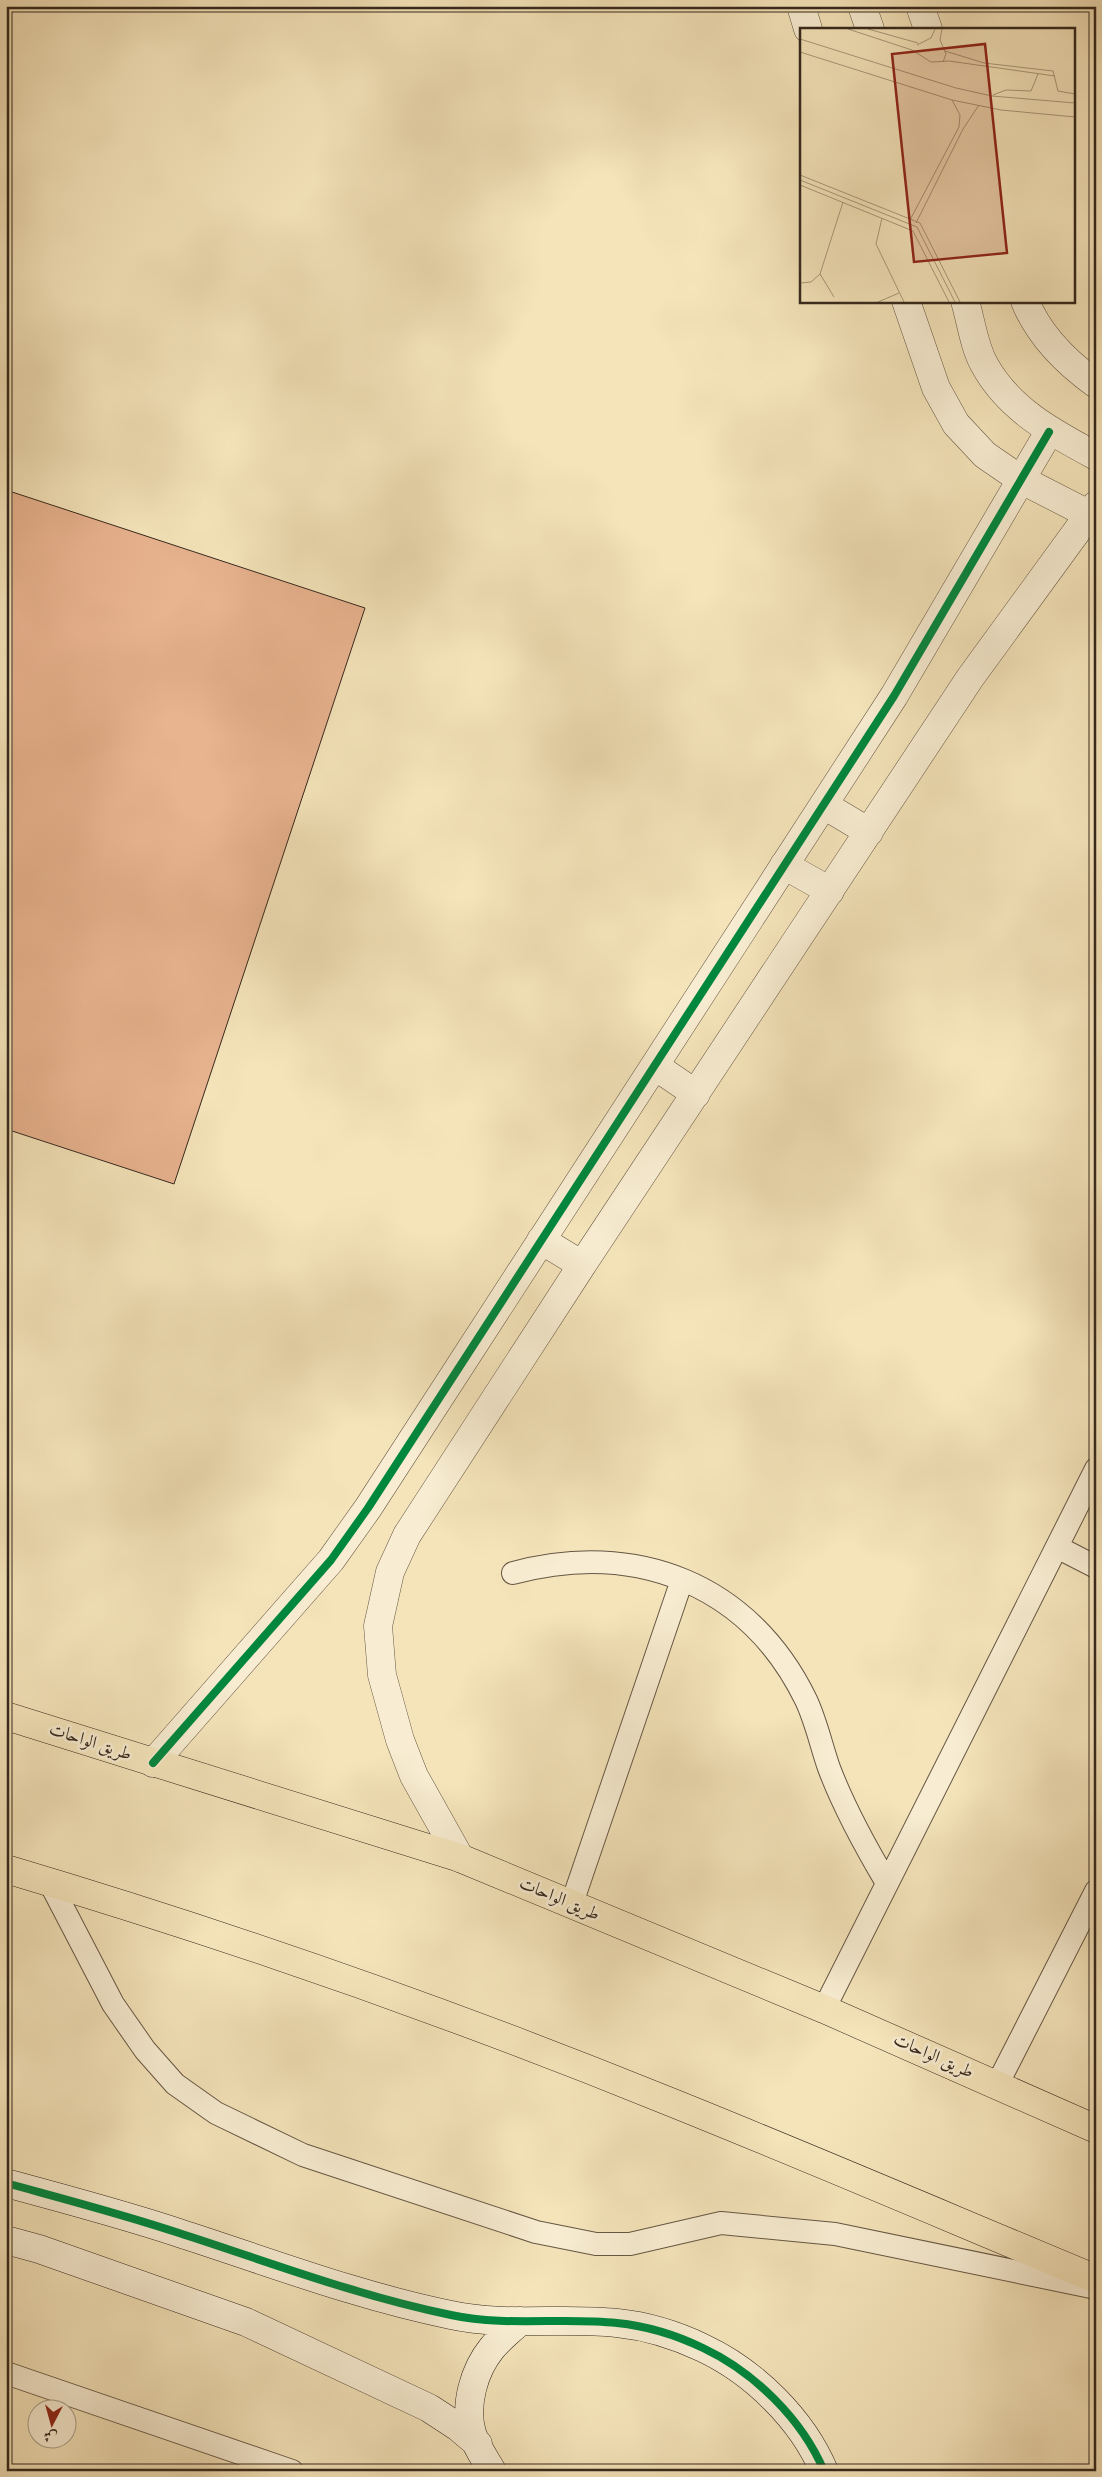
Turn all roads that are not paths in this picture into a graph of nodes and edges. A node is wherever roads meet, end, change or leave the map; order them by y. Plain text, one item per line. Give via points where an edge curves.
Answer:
1 (800, 6) edge
2 (862, 6) edge
3 (920, 6) edge
4 (808, 28) edge
5 (870, 28) edge
6 (928, 28) edge
7 (906, 302) edge
8 (965, 302) edge
9 (1027, 302) edge
10 (1096, 384) edge
11 (1049, 432) junction
12 (1096, 456) edge
13 (1020, 479) junction
14 (1094, 512) edge
15 (824, 805) junction
16 (869, 832) junction
17 (784, 865) junction
18 (830, 891) junction
19 (655, 1066) junction
20 (696, 1094) junction
21 (541, 1240) junction
22 (582, 1265) junction
23 (1096, 1468) edge
24 (1057, 1547) junction
25 (1096, 1567) edge
26 (513, 1573) dead end
27 (682, 1580) junction
28 (6, 1716) edge
29 (153, 1763) junction
30 (460, 1858) junction
31 (6, 1868) edge
32 (48, 1881) junction
33 (887, 1882) junction
34 (1096, 1891) edge
35 (572, 1906) junction
36 (824, 2009) junction
37 (997, 2085) junction
38 (1095, 2126) edge
39 (6, 2183) edge
40 (6, 2240) edge
41 (1096, 2279) edge
42 (1096, 2288) edge
43 (520, 2321) junction
44 (6, 2373) edge
45 (478, 2444) junction
46 (825, 2470) edge
47 (292, 2471) edge
48 (492, 2471) edge

1 - 4 street
2 - 5 street
3 - 6 street
7 - 13 street via 936,388 956,424 985,455
8 - 11 street via 984,363 1002,390
9 - 10 street via 1048,340 1073,368
11 - 12 street
11 - 13 street
13 - 14 street
13 - 15 street via 894,696
14 - 16 street via 970,678
15 - 16 street
15 - 17 street
16 - 18 street
17 - 18 street
17 - 19 street
18 - 20 street
19 - 20 street
19 - 21 street
20 - 22 street
21 - 22 street
21 - 29 street via 331,1560
22 - 30 street via 407,1535 390,1572 378,1626 382,1676 400,1740 414,1776
23 - 24 lane
24 - 25 lane
24 - 33 lane
26 - 27 lane via 544,1565 608,1561 639,1566
27 - 33 lane via 726,1604 751,1624 791,1673 806,1700 845,1804 864,1845
27 - 35 lane
28 - 29 highway, طريق الواحات
29 - 30 highway, طريق الواحات
30 - 35 highway, طريق الواحات
31 - 32 highway
32 - 41 highway via 123,1903 393,1996 597,2073
32 - 42 lane via 113,2004 145,2050 175,2084 216,2113 303,2155 536,2232 596,2244 630,2244 712,2225 730,2224 835,2234
33 - 36 lane
34 - 37 lane
35 - 36 highway, طريق الواحات
36 - 37 highway, طريق الواحات
37 - 38 highway, طريق الواحات
39 - 43 street via 178,2232 333,2285 451,2315 496,2322
40 - 45 street via 246,2322 429,2408
43 - 45 street via 492,2348 472,2388 471,2425
43 - 46 street via 617,2323 662,2332 704,2348 743,2372 777,2402 806,2437
44 - 47 lane
45 - 48 street

